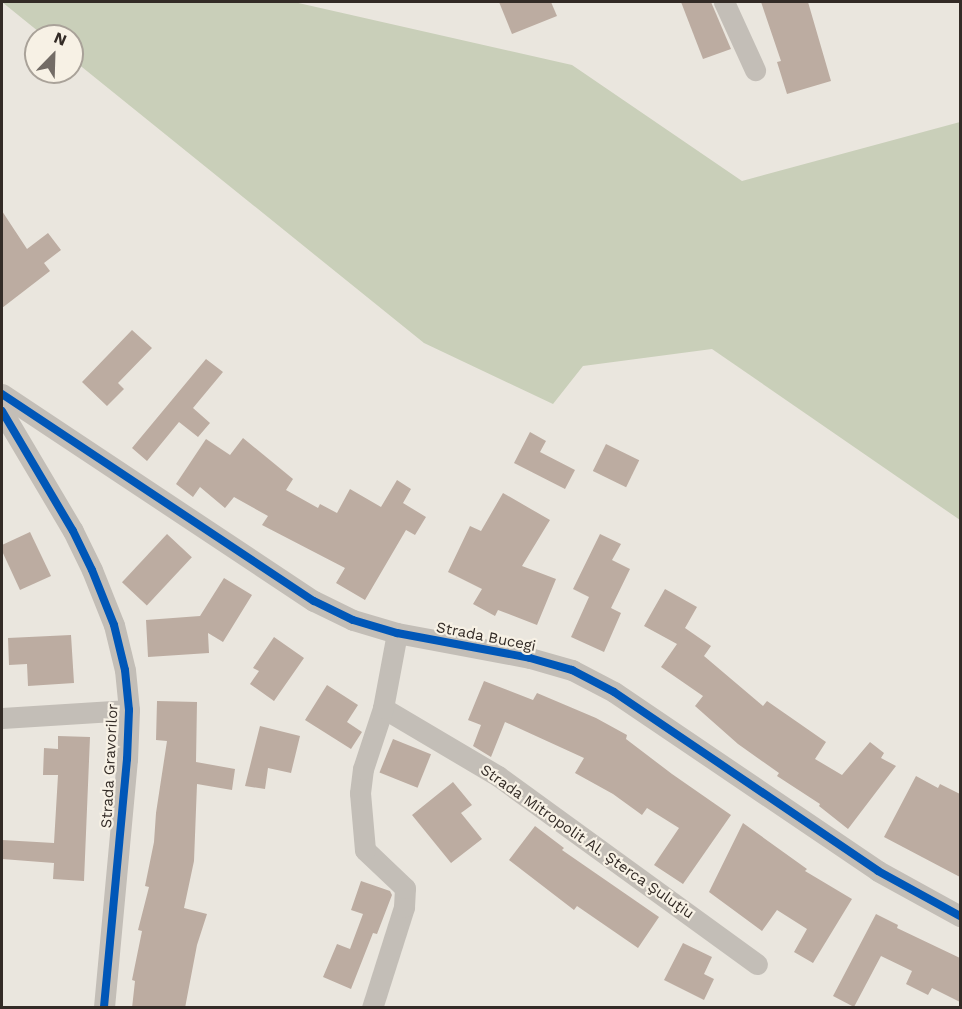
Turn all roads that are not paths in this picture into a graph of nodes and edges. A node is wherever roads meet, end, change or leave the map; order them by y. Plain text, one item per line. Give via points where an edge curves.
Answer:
1 (724, 2) edge
2 (755, 70) dead end
3 (2, 394) edge
4 (2, 411) edge
5 (397, 633) junction
6 (383, 708) junction
7 (129, 710) junction
8 (2, 718) edge
9 (960, 915) edge
10 (757, 964) dead end
11 (104, 1008) edge
12 (372, 1008) edge

1 - 2 street
3 - 5 street, Strada Bucegi via 315,601 353,620
4 - 7 street, Strada Gravorilor via 92,570 114,625 125,670
5 - 6 street
5 - 9 street, Strada Bucegi via 530,658 572,670 614,692 878,871
6 - 10 street, Strada Mitropolit Al. Şterca Şuluţiu via 498,776
6 - 12 street via 363,769 360,793 365,850 405,888 404,907
7 - 8 street
7 - 11 street, Strada Gravorilor

